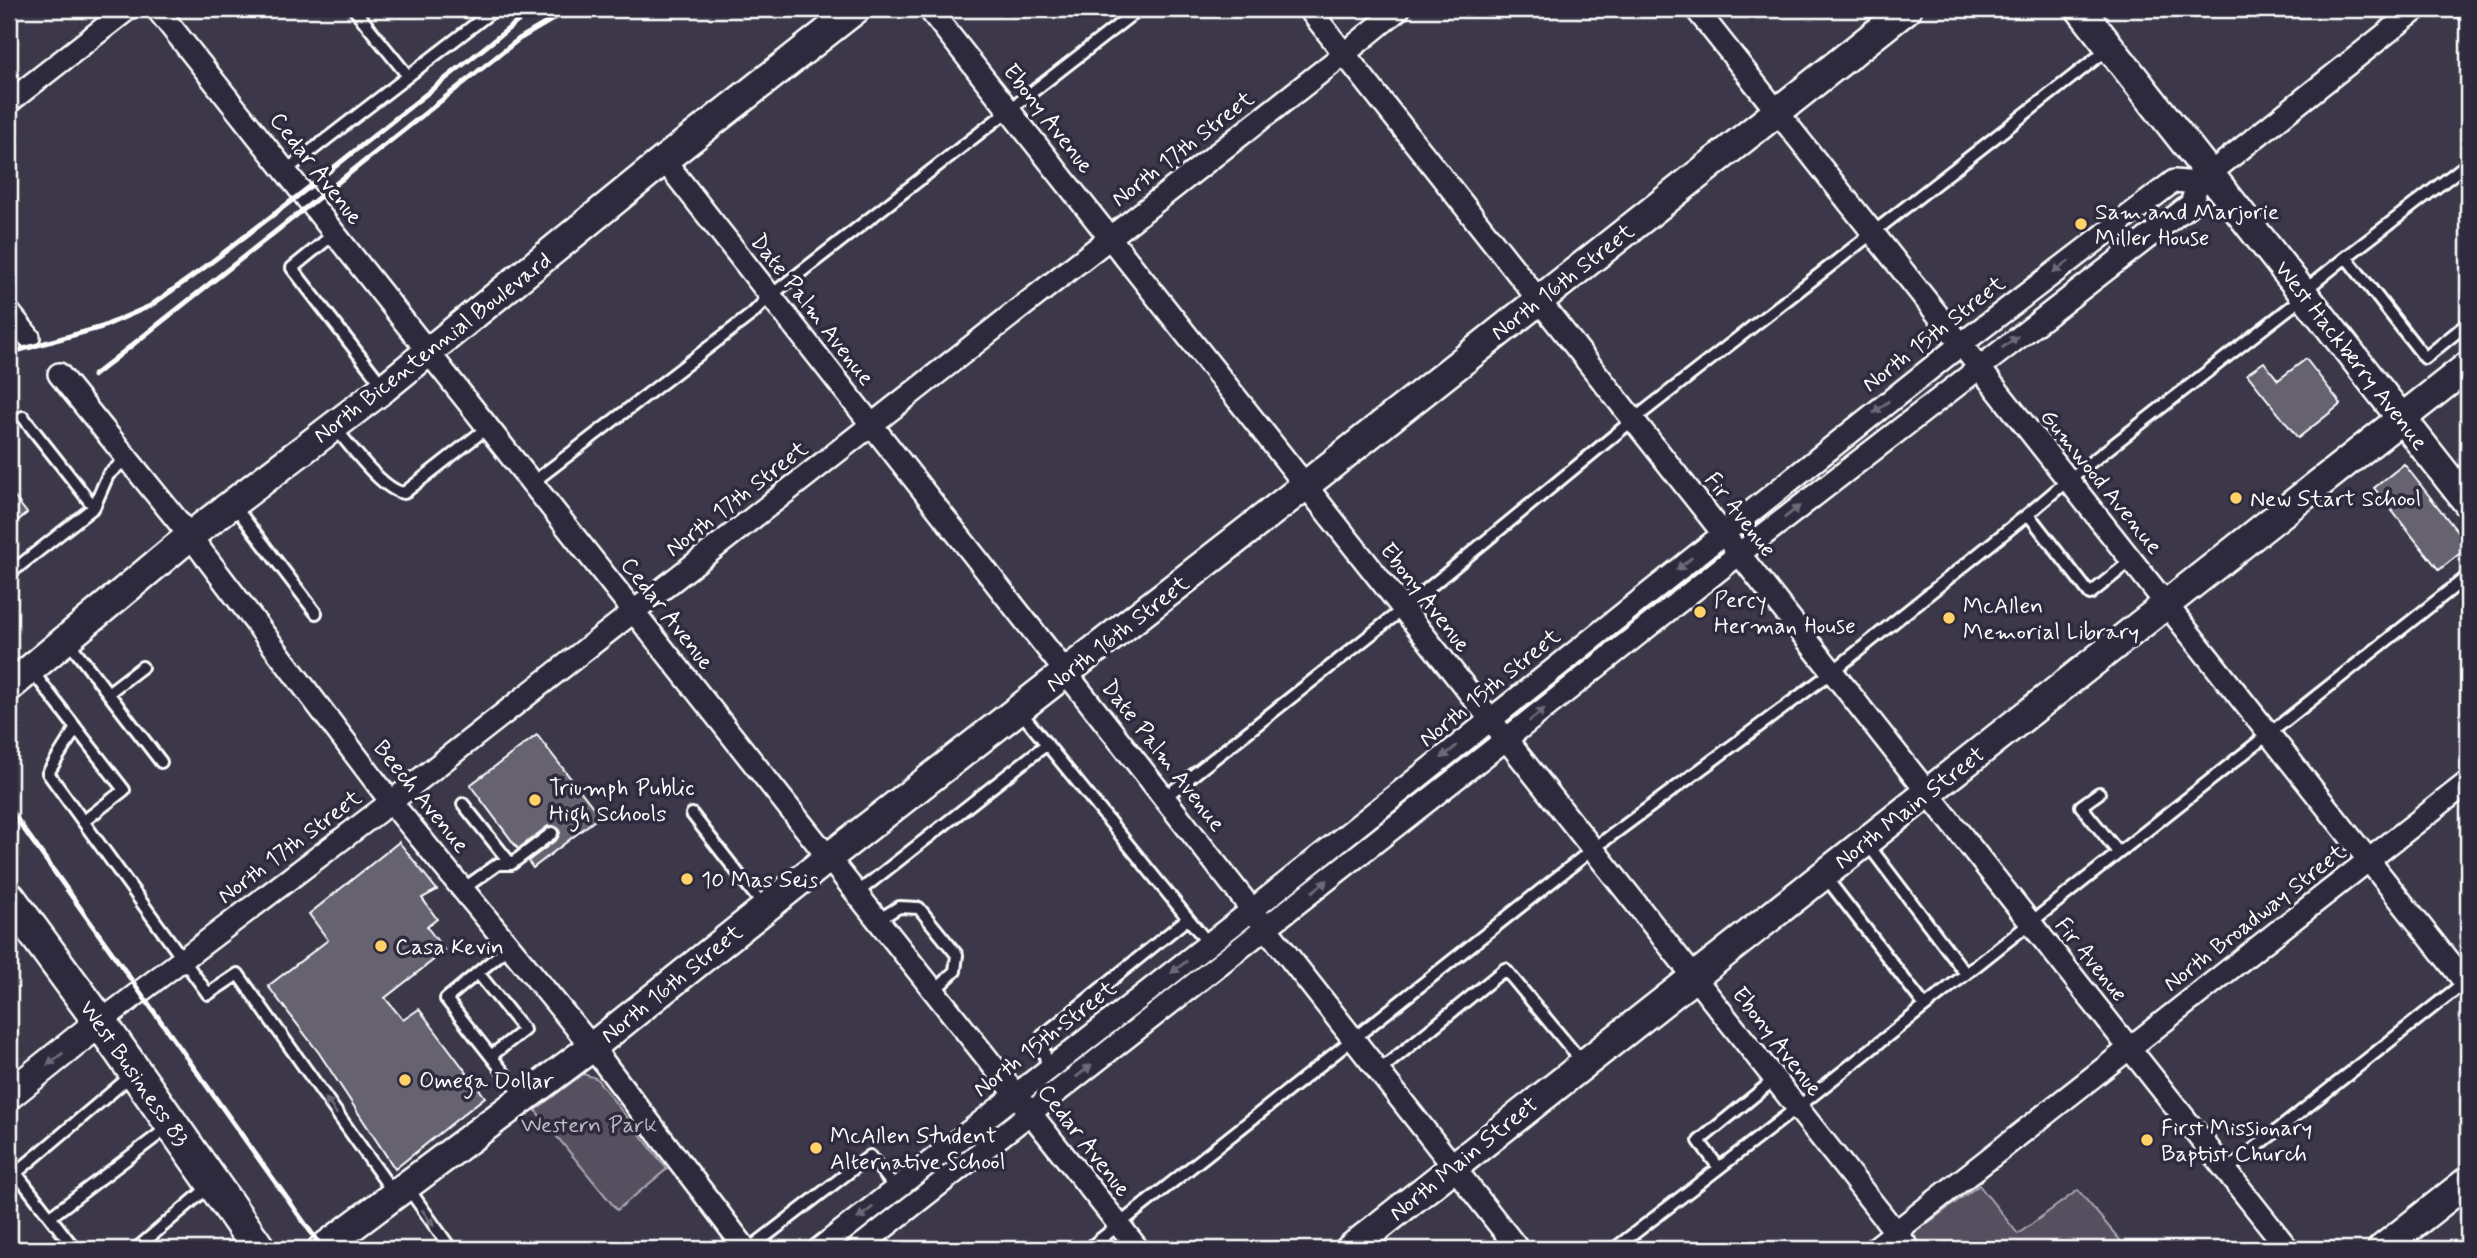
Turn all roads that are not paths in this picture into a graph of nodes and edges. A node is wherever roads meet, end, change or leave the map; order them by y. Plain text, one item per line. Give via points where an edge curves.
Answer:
1 (128, 9) edge
2 (157, 9) edge
3 (354, 9) edge
4 (495, 9) edge
5 (856, 9) edge
6 (929, 9) edge
7 (1139, 9) edge
8 (1309, 9) edge
9 (1399, 9) edge
10 (1696, 9) edge
11 (1907, 9) edge
12 (2080, 9) edge
13 (2417, 9) edge
14 (2111, 47) junction
15 (1344, 54) junction
16 (408, 76) junction
17 (9, 102) edge
18 (1009, 110) junction
19 (1777, 111) junction
20 (664, 160) junction
21 (2468, 163) edge
22 (285, 171) junction
23 (2204, 179) junction
24 (335, 233) junction
25 (1873, 234) junction
26 (1110, 238) junction
27 (2346, 257) junction
28 (2304, 294) junction
29 (770, 296) junction
30 (1538, 299) junction
31 (9, 312) edge
32 (2468, 323) edge
33 (29, 337) dead end
34 (1960, 345) junction
35 (429, 352) junction
36 (2468, 366) edge
37 (1978, 367) junction
38 (59, 374) dead end
39 (384, 388) junction
40 (23, 417) dead end
41 (2402, 418) junction
42 (1633, 420) junction
43 (872, 425) junction
44 (334, 426) junction
45 (488, 427) junction
46 (127, 458) junction
47 (2068, 480) junction
48 (532, 483) junction
49 (1306, 485) junction
50 (2468, 503) edge
51 (233, 504) junction
52 (94, 507) junction
53 (2028, 514) junction
54 (1722, 533) junction
55 (191, 536) junction
56 (1739, 554) junction
57 (2132, 561) junction
58 (9, 574) edge
59 (2468, 576) edge
60 (2166, 604) junction
61 (1403, 609) junction
62 (633, 611) junction
63 (316, 612) dead end
64 (66, 639) junction
65 (142, 667) dead end
66 (31, 669) junction
67 (1832, 671) junction
68 (1066, 673) junction
69 (9, 687) edge
70 (108, 693) junction
71 (1019, 710) junction
72 (1489, 720) junction
73 (76, 727) junction
74 (2270, 735) junction
75 (1506, 740) junction
76 (1047, 744) junction
77 (161, 762) dead end
78 (2468, 782) edge
79 (1927, 793) junction
80 (2099, 793) dead end
81 (1164, 798) junction
82 (391, 802) junction
83 (463, 804) dead end
84 (692, 814) dead end
85 (84, 821) junction
86 (552, 833) dead end
87 (1866, 841) junction
88 (1593, 849) junction
89 (2118, 852) junction
90 (828, 858) junction
91 (2369, 860) junction
92 (511, 864) junction
93 (1823, 875) junction
94 (463, 890) junction
95 (857, 893) junction
96 (9, 898) edge
97 (765, 908) junction
98 (1252, 910) junction
99 (1187, 919) junction
100 (878, 920) junction
101 (2028, 922) junction
102 (1266, 928) junction
103 (1208, 943) junction
104 (510, 946) junction
105 (183, 958) junction
106 (478, 973) junction
107 (1966, 974) junction
108 (1694, 976) junction
109 (2467, 982) edge
110 (934, 991) junction
111 (1925, 1006) junction
112 (100, 1023) junction
113 (1354, 1040) junction
114 (592, 1047) junction
115 (2130, 1049) junction
116 (491, 1056) junction
117 (1583, 1063) junction
118 (1048, 1069) junction
119 (1379, 1071) junction
120 (135, 1073) junction
121 (1775, 1079) junction
122 (1015, 1094) junction
123 (9, 1095) edge
124 (524, 1098) junction
125 (1798, 1107) junction
126 (1030, 1113) junction
127 (172, 1125) junction
128 (1453, 1166) junction
129 (1719, 1168) junction
130 (2226, 1171) junction
131 (2468, 1181) edge
132 (213, 1184) junction
133 (895, 1188) junction
134 (400, 1190) junction
135 (50, 1217) junction
136 (1119, 1225) junction
137 (1896, 1232) junction
138 (251, 1246) edge
139 (75, 1249) edge
140 (136, 1249) edge
141 (322, 1249) edge
142 (451, 1249) edge
143 (747, 1249) edge
144 (819, 1249) edge
145 (856, 1249) edge
146 (1088, 1249) edge
147 (1138, 1249) edge
148 (1350, 1249) edge
149 (1518, 1249) edge
150 (1614, 1249) edge
151 (1874, 1249) edge
152 (1909, 1249) edge
153 (2288, 1249) edge
154 (2382, 1249) edge

1 - 17 street
2 - 22 street, Cedar Avenue
3 - 16 lane
4 - 16 lane
5 - 20 street, North Bicentennial Boulevard
6 - 18 street, Ebony Avenue
7 - 18 lane
8 - 15 street, Fir Avenue
9 - 15 street, North 17th Street
10 - 19 street, Gumwood Avenue
11 - 19 street, North 16th Street
12 - 14 street, West Hackberry Avenue
13 - 23 street
14 - 23 street, West Hackberry Avenue
14 - 25 lane
15 - 26 street, North 17th Street
15 - 30 street, Fir Avenue
16 - 22 lane
18 - 26 street, Ebony Avenue
18 - 29 lane
19 - 25 street, Gumwood Avenue
19 - 30 street, North 16th Street
20 - 29 street, Date Palm Avenue
20 - 35 street, North Bicentennial Boulevard
21 - 27 lane
22 - 24 street, Cedar Avenue
23 - 28 street, West Hackberry Avenue
23 -> 34 street, North 15th Street via 2174,181
37 -> 23 street via 2191,204
24 - 35 street, Cedar Avenue
24 - 39 lane via 292,268
25 - 34 street, Gumwood Avenue
25 - 42 lane
26 - 43 street, North 17th Street
26 - 49 street, Ebony Avenue
27 - 28 lane
27 - 32 lane via 2425,358
28 - 41 street, West Hackberry Avenue
28 - 47 lane
29 - 43 street, Date Palm Avenue
29 - 48 lane
30 - 42 street, Fir Avenue
30 - 49 street, North 16th Street
31 - 33 street
34 - 37 street, Gumwood Avenue
34 -> 54 street, North 15th Street
35 - 39 street, North Bicentennial Boulevard
35 - 45 street, Cedar Avenue
36 - 41 street, North Main Street
37 - 47 street, Gumwood Avenue
56 -> 37 street
38 - 46 street, Beech Avenue
39 - 44 street, North Bicentennial Boulevard
40 - 52 lane
41 - 50 street, West Hackberry Avenue
41 - 60 street, North Main Street
42 - 54 street, Fir Avenue
42 - 61 lane
43 - 62 street, North 17th Street
43 - 68 street, Date Palm Avenue
44 - 45 lane via 379,477 402,493
44 - 51 street, North Bicentennial Boulevard
45 - 48 street, Cedar Avenue
46 - 52 lane via 108,475
46 - 55 street, Beech Avenue
47 - 53 lane
47 - 57 street, Gumwood Avenue
48 - 62 street, Cedar Avenue
49 - 61 street, Ebony Avenue
49 - 68 street, North 16th Street
51 - 55 street, North Bicentennial Boulevard
51 - 63 lane
52 - 58 lane
53 - 57 lane via 2090,594
53 - 67 lane
54 - 56 street, Fir Avenue
54 -> 72 street, North 15th Street
55 - 64 street, North Bicentennial Boulevard
55 - 82 street, Beech Avenue
56 - 67 street, Fir Avenue
75 -> 56 street
57 - 60 street, Gumwood Avenue
59 - 74 lane
60 - 74 street, Gumwood Avenue
60 - 79 street, North Main Street
61 - 72 street, Ebony Avenue
61 - 81 lane
62 - 82 street, North 17th Street
62 - 90 street, Cedar Avenue
64 - 66 street, North Bicentennial Boulevard
64 - 70 lane
65 - 70 lane
66 - 69 street, North Bicentennial Boulevard
66 - 73 lane
67 - 79 street, Fir Avenue
67 - 88 lane
68 - 71 street, North 16th Street
68 - 81 street, Date Palm Avenue
70 - 77 lane
71 - 76 lane
71 - 90 street, North 16th Street
72 - 75 street, Ebony Avenue
72 -> 98 street, North 15th Street
73 - 85 lane via 48,773
73 - 85 lane via 124,790
74 - 89 lane
74 - 91 street, Gumwood Avenue
75 - 88 street, Ebony Avenue
102 -> 75 street
76 - 95 lane
76 - 99 lane
78 - 91 street, North Broadway Street
79 - 87 street, North Main Street
79 - 101 street, Fir Avenue
80 - 89 lane via 2081,806
81 - 98 street, Date Palm Avenue
82 - 94 street, Beech Avenue
82 - 105 street, North 17th Street
83 - 92 lane
84 - 97 lane
85 - 105 lane
86 - 92 lane
87 - 93 street, North Main Street
87 - 107 lane
88 - 108 street, Ebony Avenue
88 - 113 lane
89 - 101 lane
90 - 95 street, Cedar Avenue
90 - 97 street, North 16th Street
91 - 109 street, Gumwood Avenue
91 - 115 street, North Broadway Street
92 - 94 lane via 498,864
93 - 108 street, North Main Street
93 - 111 lane
94 - 104 street, Beech Avenue
95 - 100 street, Cedar Avenue
96 - 112 main road, West Business 83
97 - 114 street, North 16th Street
98 - 102 street, Date Palm Avenue
98 - 103 street, North 15th Street
99 - 103 lane
99 - 118 lane via 1042,1036
100 - 110 street, Cedar Avenue
100 - 110 lane via 899,907 919,908 957,955 955,971
101 - 107 lane
101 - 115 street, Fir Avenue
102 - 113 street, Date Palm Avenue
126 -> 102 street
103 -> 118 street, North 15th Street
104 - 106 lane
104 - 114 street, Beech Avenue
105 - 112 street, North 17th Street
134 -> 105 lane via 370,1162 238,974 208,994
106 - 116 lane via 446,999
106 - 116 lane via 524,1030
107 - 111 lane
108 - 117 street, North Main Street
108 - 121 street, Ebony Avenue
109 - 130 lane
110 - 122 street, Cedar Avenue
111 - 125 lane
112 - 120 main road, West Business 83
112 -> 123 street
113 - 119 street, Date Palm Avenue
113 - 136 lane
114 - 124 street, North 16th Street
114 - 143 street, Beech Avenue
115 - 130 street, Fir Avenue
115 - 137 street, North Broadway Street
116 - 124 lane
117 - 119 lane via 1505,970
117 - 128 street, North Main Street
118 - 122 street, North 15th Street
119 - 128 street, Date Palm Avenue
120 - 127 main road, West Business 83
120 - 135 lane via 16,1173
121 - 125 street, Ebony Avenue
121 - 129 lane via 1699,1141
122 - 126 street, Cedar Avenue
122 - 133 street, North 15th Street
124 - 134 street, North 16th Street
125 - 129 lane
125 - 137 street, Ebony Avenue
126 - 136 street, Cedar Avenue
126 - 145 street
127 - 132 main road, West Business 83
127 - 135 lane
128 - 148 street, North Main Street
128 - 149 street, Date Palm Avenue
129 - 150 lane
130 - 153 street, Fir Avenue
131 - 154 street
132 - 138 main road, West Business 83
132 - 140 lane
133 - 143 lane via 870,1156
133 -> 144 street, North 15th Street
134 - 141 street, North 16th Street
134 -> 142 lane
135 - 139 lane
136 - 146 lane
136 - 147 street, Cedar Avenue
137 - 151 street, North Broadway Street
137 - 152 street, Ebony Avenue

